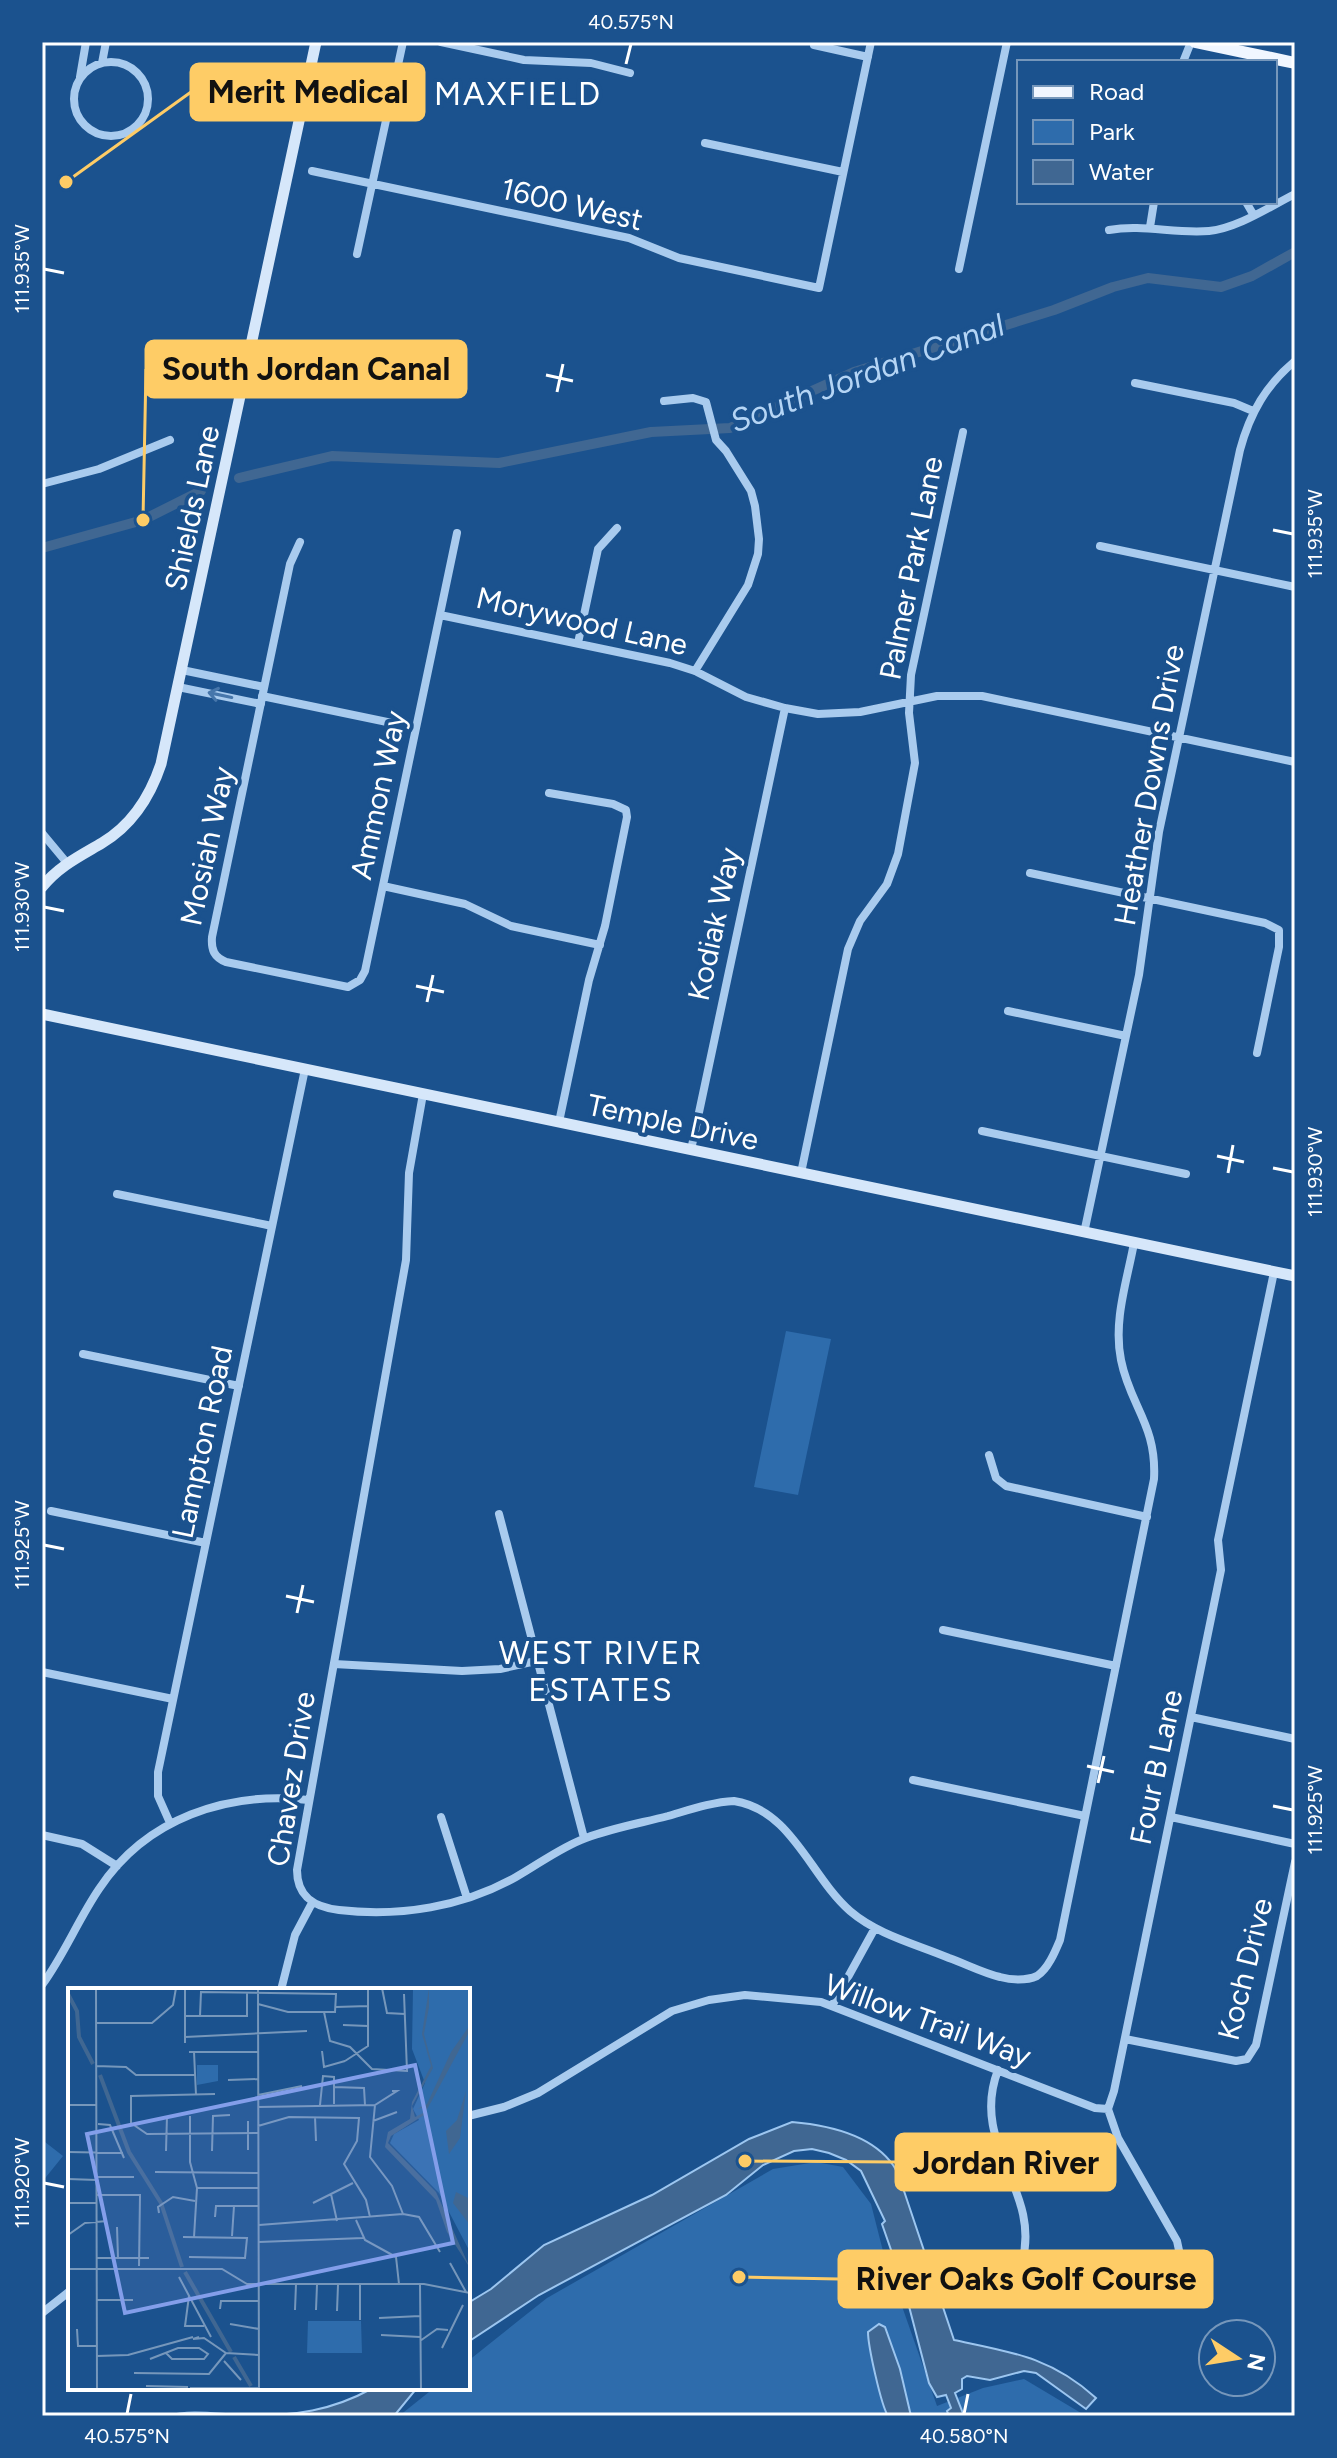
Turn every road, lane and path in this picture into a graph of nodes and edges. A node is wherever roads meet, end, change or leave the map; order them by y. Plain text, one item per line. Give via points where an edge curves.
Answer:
1 (86, 42) edge
2 (106, 42) edge
3 (316, 42) edge
4 (403, 42) edge
5 (441, 42) edge
6 (871, 42) edge
7 (1007, 42) edge
8 (1193, 42) edge
9 (814, 45) dead end
10 (868, 57) junction
11 (1184, 60) edge
12 (102, 63) junction
13 (1295, 63) edge
14 (630, 73) dead end
15 (80, 79) junction
16 (705, 143) dead end
17 (312, 171) dead end
18 (843, 172) junction
19 (372, 184) junction
20 (1154, 204) edge
21 (1247, 204) edge
22 (1274, 204) edge
23 (1253, 214) junction
24 (1150, 227) junction
25 (1109, 230) dead end
26 (357, 254) dead end
27 (959, 269) dead end
28 (1295, 361) edge
29 (1135, 383) dead end
30 (664, 401) dead end
31 (1253, 411) junction
32 (963, 432) dead end
33 (170, 440) dead end
34 (42, 484) edge
35 (617, 528) dead end
36 (457, 533) dead end
37 (300, 542) dead end
38 (1100, 546) dead end
39 (1215, 570) junction
40 (1295, 587) edge
41 (440, 615) junction
42 (578, 643) junction
43 (182, 670) junction
44 (695, 671) junction
45 (178, 687) junction
46 (262, 696) junction
47 (909, 700) junction
48 (785, 708) junction
49 (416, 728) junction
50 (1179, 738) junction
51 (1295, 762) edge
52 (549, 793) dead end
53 (42, 833) edge
54 (67, 863) junction
55 (1030, 873) dead end
56 (383, 886) junction
57 (42, 887) edge
58 (1150, 899) junction
59 (600, 945) junction
60 (357, 984) joint
61 (1008, 1011) dead end
62 (42, 1014) edge
63 (1126, 1036) junction
64 (1257, 1053) dead end
65 (305, 1069) junction
66 (423, 1094) junction
67 (559, 1122) junction
68 (982, 1131) dead end
69 (691, 1150) junction
70 (1101, 1157) junction
71 (801, 1173) junction
72 (1186, 1174) dead end
73 (117, 1194) dead end
74 (272, 1226) junction
75 (1084, 1233) junction
76 (1134, 1243) junction
77 (1274, 1272) junction
78 (1295, 1276) edge
79 (83, 1354) dead end
80 (239, 1386) junction
81 (989, 1455) dead end
82 (51, 1511) dead end
83 (499, 1514) dead end
84 (1147, 1517) junction
85 (206, 1543) junction
86 (943, 1630) dead end
87 (536, 1661) junction
88 (334, 1664) junction
89 (1116, 1666) junction
90 (42, 1672) edge
91 (173, 1699) junction
92 (1191, 1717) junction
93 (1295, 1739) edge
94 (913, 1780) dead end
95 (309, 1800) junction
96 (1085, 1816) junction
97 (441, 1817) dead end
98 (1171, 1817) junction
99 (170, 1823) junction
100 (42, 1835) edge
101 (584, 1838) junction
102 (1295, 1844) edge
103 (1295, 1862) edge
104 (117, 1866) junction
105 (467, 1898) junction
106 (312, 1903) junction
107 (875, 1928) junction
108 (42, 1985) edge
109 (282, 1988) edge
110 (832, 2006) junction
111 (1125, 2039) junction
112 (998, 2070) junction
113 (1108, 2109) junction
114 (470, 2116) edge
115 (1180, 2255) junction
116 (1022, 2262) dead end
117 (68, 2293) edge
118 (42, 2313) edge

1 - 15 street
2 - 12 street
3 - 43 street, Shields Lane
4 - 19 street
5 - 14 street via 524,60 591,63
6 - 10 street
7 - 27 street
8 - 11 street
8 - 13 main road
9 - 10 street
10 - 18 street
12 - 15 street
12 - 15 street via 132,69 145,85 147,106 128,132 102,135 85,126 74,98
16 - 18 street
17 - 19 street, 1600 West
18 - 19 street, 1600 West via 819,288 679,258 629,238
19 - 26 street
20 - 24 street
21 - 23 street
22 - 23 street
23 - 24 street via 1211,231
24 - 25 street
28 - 31 street, Heather Downs Drive
29 - 31 street
30 - 44 street via 700,398 710,408 712,429 751,491 757,514 758,554 748,585
31 - 39 street, Heather Downs Drive
32 - 47 street, Palmer Park Lane
33 - 34 street via 110,465
35 - 42 street via 598,549
36 - 41 street, Ammon Way
37 - 46 street via 290,564
38 - 39 street
39 - 40 street
39 - 50 street, Heather Downs Drive
41 - 42 street, Morywood Lane
41 - 49 street, Ammon Way
42 - 44 street, Morywood Lane
43 - 45 street, Shields Lane
43 - 46 street
44 - 48 street, Morywood Lane via 746,697
46 -> 45 street
45 - 54 street, Shields Lane via 161,764 145,801 111,837
46 - 49 street
46 - 60 street, Mosiah Way via 212,949 226,962 344,986
47 - 48 street, Morywood Lane via 839,715
47 - 50 street, Morywood Lane via 982,696
47 - 71 street, Palmer Park Lane via 915,763 898,854 887,884 860,921 848,949
48 - 69 street, Kodiak Way
49 - 56 street, Ammon Way
50 - 51 street, Morywood Lane
50 - 58 street, Heather Downs Drive
52 - 59 street via 626,810
53 - 54 street
54 - 57 street, Shields Lane
55 - 58 street
56 - 59 street via 465,904 511,926
56 - 60 street, Ammon Way via 365,971
58 - 63 street, Heather Downs Drive
58 - 64 street via 1279,930
59 - 67 street
61 - 63 street
62 - 65 street, Temple Drive
63 - 70 street, Heather Downs Drive
65 - 66 street, Temple Drive
65 - 74 street, Lampton Road
66 - 67 street, Temple Drive
66 - 88 street, Chavez Drive via 409,1173 406,1260
67 - 69 street, Temple Drive
68 - 70 street
69 - 71 street, Temple Drive
70 - 72 street
70 - 75 street, Heather Downs Drive
71 - 75 street, Temple Drive
73 - 74 street
74 - 80 street, Lampton Road
75 - 76 street, Temple Drive
76 - 77 street, Temple Drive
76 - 84 street via 1119,1342 1123,1371 1154,1449
77 - 78 street, Temple Drive
77 - 92 street, Four B Lane via 1219,1534 1221,1570
79 - 80 street
80 - 85 street, Lampton Road
81 - 84 street via 996,1478 1006,1486
82 - 85 street
83 - 87 street
84 - 89 street
85 - 91 street, Lampton Road
86 - 89 street
87 - 88 street via 462,1671
87 - 101 street
88 - 95 street, Chavez Drive
89 - 96 street
90 - 91 street
91 - 99 street, Lampton Road via 157,1784
92 - 93 street
92 - 98 street, Four B Lane
94 - 96 street
95 - 99 street via 237,1800
95 - 106 street, Chavez Drive via 297,1879
96 - 107 street, Chavez Drive via 1060,1940 1037,1975 999,1977
97 - 105 street
98 - 102 street
98 - 111 street, Four B Lane
99 - 104 street
100 - 104 street via 82,1844
101 - 105 street, Chavez Drive
101 - 107 street, Chavez Drive via 721,1802 740,1802 780,1824 829,1890
103 - 111 street, Koch Drive via 1250,2056 1236,2061
104 - 108 street
105 - 106 street, Chavez Drive via 393,1912
106 - 109 street via 295,1935
107 - 110 street
110 - 112 street, Willow Trail Way
110 - 114 street, Willow Trail Way via 745,1995 688,2005 538,2093
111 - 113 street, Four B Lane
112 - 113 street, Willow Trail Way
112 - 116 street via 990,2117 1026,2228
113 - 115 street via 1123,2149
115 - 115 street via 1191,2263 1193,2277 1186,2288 1172,2291 1160,2283 1158,2269 1166,2258
117 - 118 street

